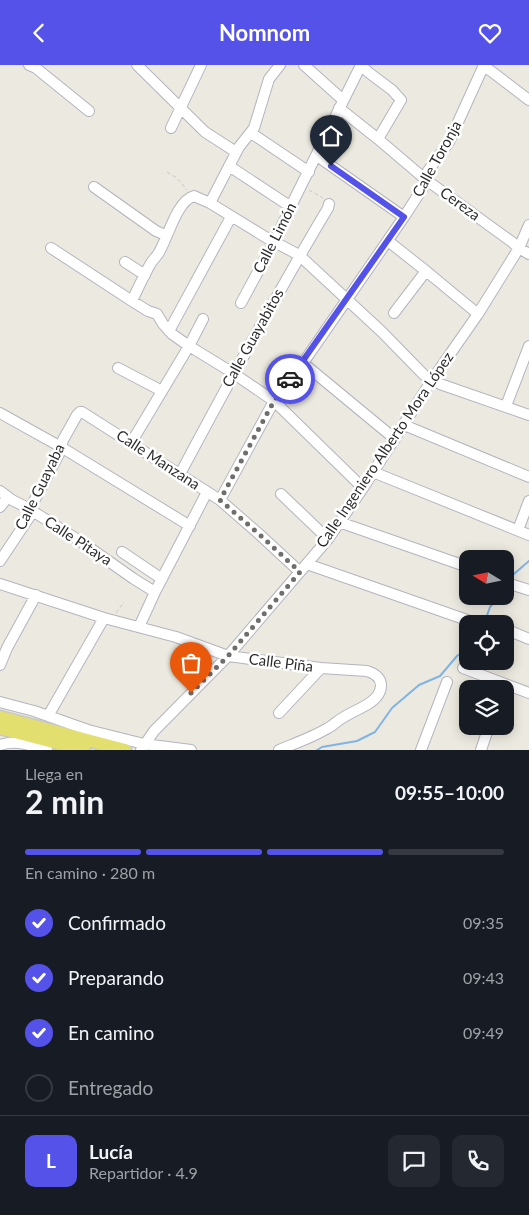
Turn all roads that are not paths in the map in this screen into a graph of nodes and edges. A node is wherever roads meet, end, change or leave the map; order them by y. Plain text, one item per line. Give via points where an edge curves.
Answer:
1 (137, 65) edge
2 (201, 65) edge
3 (280, 65) edge
4 (304, 65) edge
5 (361, 65) edge
6 (483, 65) edge
7 (33, 66) edge
8 (529, 100) edge
9 (341, 104) junction
10 (180, 109) junction
11 (88, 111) dead end
12 (171, 127) dead end
13 (251, 133) junction
14 (378, 139) junction
15 (236, 153) junction
16 (317, 156) junction
17 (229, 167) junction
18 (309, 172) junction
19 (425, 179) junction
20 (94, 187) dead end
21 (210, 203) junction
22 (329, 204) road end
23 (292, 205) junction
24 (231, 217) junction
25 (404, 217) junction
26 (529, 225) edge
27 (167, 234) junction
28 (388, 241) junction
29 (274, 242) junction
30 (520, 244) edge
31 (51, 247) dead end
32 (529, 254) edge
33 (300, 255) junction
34 (125, 262) dead end
35 (426, 271) junction
36 (144, 275) junction
37 (346, 299) junction
38 (132, 301) junction
39 (241, 303) dead end
40 (394, 313) dead end
41 (478, 314) junction
42 (203, 319) dead end
43 (169, 331) junction
44 (189, 346) junction
45 (529, 346) edge
46 (303, 363) junction
47 (118, 368) dead end
48 (233, 373) junction
49 (432, 380) junction
50 (162, 391) junction
51 (274, 401) junction
52 (506, 406) junction
53 (80, 412) joint
54 (0, 413) edge
55 (529, 415) edge
56 (404, 425) junction
57 (395, 439) junction
58 (131, 443) junction
59 (61, 447) junction
60 (373, 472) junction
61 (180, 474) junction
62 (529, 477) edge
63 (363, 488) junction
64 (207, 492) junction
65 (4, 494) edge
66 (281, 494) dead end
67 (220, 500) junction
68 (529, 501) edge
69 (0, 507) edge
70 (31, 510) junction
71 (339, 523) junction
72 (190, 526) junction
73 (518, 529) junction
74 (529, 535) edge
75 (328, 539) junction
76 (122, 552) dead end
77 (0, 561) edge
78 (307, 564) junction
79 (459, 564) edge
80 (300, 572) junction
81 (162, 579) junction
82 (0, 584) edge
83 (514, 585) edge
84 (529, 591) edge
85 (155, 592) junction
86 (36, 595) junction
87 (459, 617) edge
88 (108, 619) junction
89 (139, 627) junction
90 (514, 633) edge
91 (529, 639) edge
92 (228, 656) junction
93 (0, 665) edge
94 (321, 667) junction
95 (467, 670) edge
96 (489, 680) edge
97 (447, 682) dead end
98 (514, 689) edge
99 (529, 693) edge
100 (0, 702) edge
101 (279, 713) dead end
102 (48, 716) junction
103 (0, 717) edge
104 (0, 728) edge
105 (486, 735) edge
106 (4, 746) edge
107 (143, 747) edge
108 (47, 750) edge
109 (84, 750) edge
110 (125, 750) edge
111 (191, 750) edge
112 (279, 750) edge
113 (422, 750) edge
114 (481, 750) edge

1 - 10 street
2 - 10 street
3 - 13 street via 269,79
4 - 9 street, Cereza
5 - 9 street, Calle Limón
5 - 14 street via 402,100
6 - 8 street
6 - 19 street, Calle Toronja via 452,135
7 - 11 street
9 - 14 street, Cereza
9 - 16 street, Calle Limón
10 - 12 street
10 - 15 street
13 - 15 street
13 - 18 street
14 - 19 street, Cereza
15 - 17 street
16 - 18 street, Calle Limón
16 - 25 street
17 - 21 street
17 - 23 street
18 - 23 street, Calle Limón
19 - 25 street, Calle Toronja via 424,186
19 - 30 street, Cereza
20 - 27 street via 156,231
21 - 24 street
21 - 27 street via 194,196 186,201
22 - 33 street, Calle Guayabitos
23 - 29 street, Calle Limón
24 - 29 street
24 - 43 street
25 - 28 street, Calle Toronja
26 - 30 street, Calle Ingeniero Alberto Mora López
27 - 36 street via 159,254
28 - 35 street
28 - 37 street, Calle Toronja
29 - 33 street
29 - 39 street, Calle Limón
30 - 32 street, Cereza
30 - 41 street, Calle Ingeniero Alberto Mora López
31 - 38 street
33 - 37 street
33 - 48 street, Calle Guayabitos
34 - 36 street
35 - 40 street
35 - 41 street
36 - 38 street
37 - 46 street, Calle Toronja
37 - 49 street
38 - 43 street via 157,314
41 - 49 street, Calle Ingeniero Alberto Mora López
42 - 44 street
43 - 44 street
44 - 48 street
44 - 50 street
45 - 52 street
46 - 51 street, Calle Toronja
46 - 57 street
47 - 50 street
48 - 51 street
48 - 61 street, Calle Guayabitos
49 - 52 street
49 - 56 street, Calle Ingeniero Alberto Mora López
50 - 58 street
51 - 63 street
51 - 67 street, Calle Toronja
52 - 55 street
53 - 58 street, Calle Manzana
53 - 59 street, Calle Guayaba
54 - 59 street
56 - 57 street, Calle Ingeniero Alberto Mora López
56 - 62 street
57 - 60 street, Calle Ingeniero Alberto Mora López
58 - 61 street, Calle Manzana
59 - 70 street, Calle Guayaba
59 - 72 street
60 - 63 street, Calle Ingeniero Alberto Mora López
60 - 73 street
61 - 64 street, Calle Manzana
63 - 71 street, Calle Ingeniero Alberto Mora López
64 - 67 street, Calle Manzana
64 - 72 street
65 - 69 street
65 - 70 street, Calle Pitaya
66 - 75 street
67 - 80 street, Calle Manzana
68 - 73 street
70 - 77 street, Calle Guayaba
70 - 85 street, Calle Pitaya
71 - 75 street, Calle Ingeniero Alberto Mora López
71 - 79 street
72 - 81 street
73 - 74 street
75 - 78 street, Calle Ingeniero Alberto Mora López
76 - 81 street
78 - 80 street, Calle Ingeniero Alberto Mora López
78 - 87 street
80 - 92 street, Calle Ingeniero Alberto Mora López
81 - 85 street
82 - 86 street, Calle Piña
83 - 84 street
85 - 89 street
86 - 88 street, Calle Piña
86 - 93 street
88 - 89 street, Calle Piña
88 - 102 street
89 - 92 street, Calle Piña
90 - 91 street
92 - 94 street, Calle Piña
92 - 107 street, Calle Ingeniero Alberto Mora López via 154,731
94 - 101 street
94 - 112 street, Calle Piña via 370,672 380,679 382,685 372,701 342,717 330,728
95 - 96 street
97 - 113 street
98 - 99 street
100 - 102 street
102 - 107 street
103 - 110 main road
104 - 109 main road
105 - 114 street
106 - 108 street via 17,742
107 - 111 street

